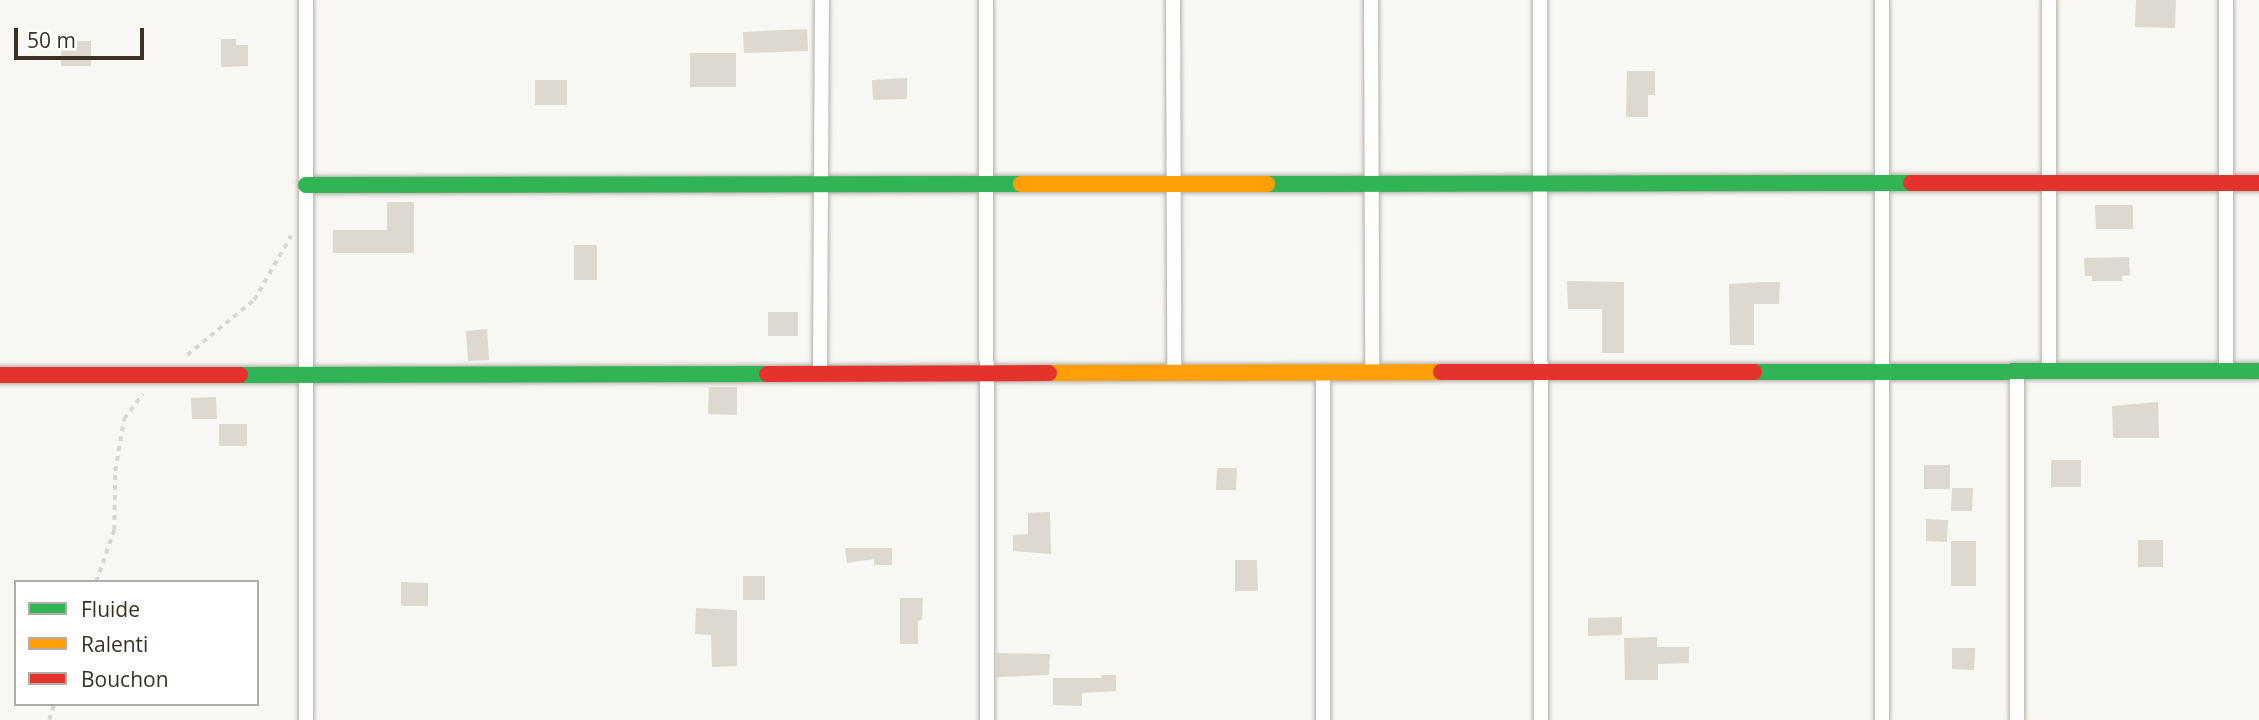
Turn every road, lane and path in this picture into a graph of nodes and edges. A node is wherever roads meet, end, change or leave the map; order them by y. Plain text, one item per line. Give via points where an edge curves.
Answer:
1 (306, 0) edge
2 (822, 0) edge
3 (986, 0) edge
4 (1173, 0) edge
5 (1371, 0) edge
6 (1540, 0) edge
7 (1882, 0) edge
8 (2049, 0) edge
9 (2226, 0) edge
10 (1882, 183) junction
11 (2049, 183) junction
12 (2226, 183) junction
13 (2259, 183) edge
14 (821, 184) junction
15 (986, 184) junction
16 (1174, 184) junction
17 (1372, 184) junction
18 (1540, 184) junction
19 (306, 185) junction
20 (2049, 371) junction
21 (2226, 371) junction
22 (2259, 371) edge
23 (820, 372) junction
24 (986, 372) junction
25 (1174, 372) junction
26 (1322, 372) junction
27 (1372, 372) junction
28 (1541, 372) junction
29 (1882, 372) junction
30 (2017, 372) junction
31 (306, 373) junction
32 (0, 374) edge
33 (306, 720) edge
34 (987, 720) edge
35 (1323, 720) edge
36 (1541, 720) edge
37 (1882, 720) edge
38 (2017, 720) edge

1 - 19 street
2 - 14 street
3 - 15 street
4 - 16 street
5 - 17 street
6 - 18 street
7 - 10 street
8 - 11 street
9 - 12 street
10 - 11 street
10 - 18 street
10 - 29 street
11 - 12 street
11 - 20 street
12 - 13 street
12 - 21 street
14 - 15 street
14 - 19 street
14 - 23 street
15 - 16 street
15 - 24 street
16 - 17 street
16 - 25 street
17 - 18 street
17 - 27 street
18 - 28 street
19 - 31 street
20 - 21 street
20 - 30 street
21 - 22 street
23 - 24 street
23 - 31 street
24 - 25 street
24 - 34 street
25 - 26 street
26 - 27 street
26 - 35 street
27 - 28 street
28 - 29 street
28 - 36 street
29 - 30 street
29 - 37 street
30 - 38 street
31 - 32 street
31 - 33 street

